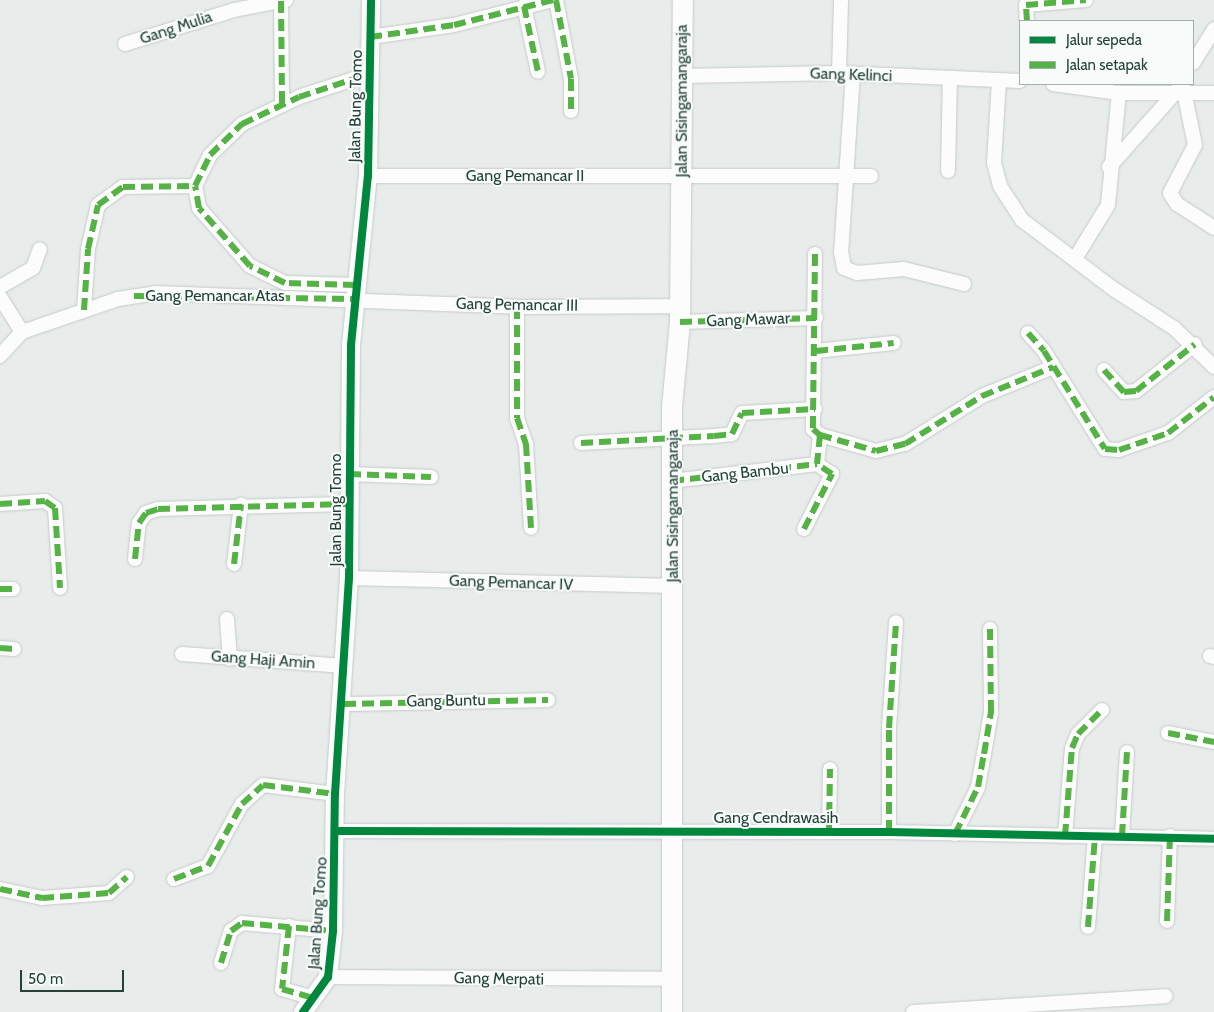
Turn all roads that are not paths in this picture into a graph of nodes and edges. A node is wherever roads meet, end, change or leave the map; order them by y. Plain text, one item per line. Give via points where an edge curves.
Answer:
1 (371, 0) edge
2 (555, 0) edge
3 (683, 0) edge
4 (841, 0) edge
5 (1086, 0) edge
6 (284, 1) edge
7 (1026, 2) edge
8 (524, 6) junction
9 (1027, 20) edge
10 (1214, 29) edge
11 (370, 37) junction
12 (125, 44) dead end
13 (1194, 61) edge
14 (538, 72) dead end
15 (839, 72) junction
16 (854, 73) junction
17 (369, 74) junction
18 (682, 76) junction
19 (950, 78) junction
20 (999, 81) junction
21 (1019, 81) edge
22 (1060, 85) edge
23 (1182, 91) edge
24 (1119, 93) junction
25 (1214, 94) edge
26 (282, 105) junction
27 (570, 111) dead end
28 (1109, 167) junction
29 (948, 171) dead end
30 (847, 175) junction
31 (368, 176) junction
32 (871, 176) dead end
33 (682, 177) junction
34 (195, 186) junction
35 (1214, 228) edge
36 (40, 249) dead end
37 (815, 254) dead end
38 (1076, 257) junction
39 (964, 284) dead end
40 (0, 287) edge
41 (355, 292) junction
42 (0, 297) edge
43 (517, 307) junction
44 (84, 310) junction
45 (681, 314) junction
46 (816, 318) junction
47 (22, 332) junction
48 (1028, 333) dead end
49 (894, 343) dead end
50 (1195, 344) junction
51 (816, 351) junction
52 (0, 356) edge
53 (1054, 366) junction
54 (1214, 367) edge
55 (1104, 370) dead end
56 (1214, 397) edge
57 (814, 409) junction
58 (820, 435) junction
59 (676, 438) junction
60 (581, 443) dead end
61 (817, 464) junction
62 (349, 474) junction
63 (431, 477) dead end
64 (672, 481) junction
65 (0, 504) edge
66 (241, 504) junction
67 (347, 504) junction
68 (531, 528) dead end
69 (804, 529) dead end
70 (135, 559) dead end
71 (234, 564) dead end
72 (349, 578) junction
73 (673, 586) junction
74 (60, 588) dead end
75 (227, 620) dead end
76 (896, 622) dead end
77 (990, 629) dead end
78 (182, 654) dead end
79 (230, 659) junction
80 (344, 666) junction
81 (548, 700) dead end
82 (344, 704) junction
83 (1102, 710) dead end
84 (1168, 733) dead end
85 (1214, 742) edge
86 (1127, 752) dead end
87 (830, 769) dead end
88 (335, 794) junction
89 (337, 831) junction
90 (672, 832) junction
91 (829, 832) junction
92 (889, 832) junction
93 (954, 834) junction
94 (1065, 836) junction
95 (1095, 836) junction
96 (1122, 836) junction
97 (1170, 836) junction
98 (1214, 838) edge
99 (127, 877) dead end
100 (174, 879) dead end
101 (0, 889) edge
102 (1167, 921) dead end
103 (289, 926) junction
104 (1088, 927) dead end
105 (333, 931) junction
106 (221, 962) dead end
107 (328, 977) junction
108 (671, 979) junction
109 (1165, 996) dead end
110 (314, 998) junction
111 (303, 1012) edge
112 (672, 1012) edge
113 (913, 1012) edge

1 - 11 street, Jalan Bung Tomo
2 - 8 street
2 - 27 street via 568,62
3 - 18 main road, Jalan Sisingamangaraja
4 - 15 street
5 - 7 street
6 - 12 street, Gang Mulia via 234,10
6 - 26 street
7 - 9 street
8 - 11 street via 445,27
8 - 14 street
10 - 13 street
11 - 17 street, Jalan Bung Tomo
15 - 16 street, Gang Kelinci
15 - 18 street, Gang Kelinci
16 - 19 street, Gang Kelinci
16 - 30 street
17 - 26 street
17 - 31 street, Jalan Bung Tomo
18 - 33 main road, Jalan Sisingamangaraja
19 - 20 street, Gang Kelinci
19 - 29 street
20 - 21 street, Gang Kelinci
20 - 38 street via 994,163 1000,186 1022,220
22 - 24 street
23 - 24 street
23 - 25 street
23 - 28 street
23 - 35 street via 1195,145 1170,193 1177,204
24 - 28 street
26 - 34 street via 225,138 200,171
28 - 38 street via 1108,205
30 - 32 street, Gang Pemancar II
30 - 33 street, Gang Pemancar II
30 - 39 street via 844,268 857,273 904,269
31 - 33 street, Gang Pemancar II
31 - 41 street, Jalan Bung Tomo
33 - 45 main road, Jalan Sisingamangaraja
34 - 41 street via 199,208 250,266 285,283
34 - 44 street via 123,187 98,205 88,249
36 - 40 street via 33,268
37 - 46 street
38 - 50 street via 1115,290
41 - 43 street, Gang Pemancar III
41 - 44 street, Gang Pemancar Atas via 156,293
41 - 62 street, Jalan Bung Tomo
42 - 47 street
43 - 45 street, Gang Pemancar III
43 - 68 street via 517,418 526,444
44 - 47 street, Gang Pemancar Atas
45 - 46 street, Gang Mawar
45 - 59 main road, Jalan Sisingamangaraja via 672,408
46 - 51 street
47 - 52 street
48 - 53 street
49 - 51 street
50 - 54 street
50 - 55 street via 1136,391 1124,392
51 - 57 street
53 - 56 street via 1105,449 1119,450 1168,433
53 - 58 street via 982,396 905,444 876,451
57 - 58 street via 813,429
57 - 59 street via 746,412 732,434
58 - 61 street
59 - 60 street
59 - 64 main road, Jalan Sisingamangaraja
61 - 64 street, Gang Bambu
61 - 69 street via 832,474
62 - 63 street
62 - 67 street, Jalan Bung Tomo
64 - 73 main road, Jalan Sisingamangaraja
65 - 74 street via 45,501 55,508
66 - 67 street
66 - 70 street via 146,513 138,523
66 - 71 street
67 - 72 street, Jalan Bung Tomo
72 - 73 street, Gang Pemancar IV
72 - 80 street, Jalan Bung Tomo
73 - 90 main road, Jalan Sisingamangaraja
75 - 79 street
76 - 92 street via 888,728
77 - 93 street via 990,712 984,754 978,787
78 - 79 street, Gang Haji Amin
79 - 80 street, Gang Haji Amin
80 - 82 street, Jalan Bung Tomo
81 - 82 street, Gang Buntu
82 - 88 street, Jalan Bung Tomo
83 - 94 street via 1078,734 1072,748
84 - 85 street
86 - 96 street
87 - 91 street
88 - 89 street, Jalan Bung Tomo
88 - 100 street via 263,785 242,804 208,866
89 - 90 street, Gang Cendrawasih
89 - 105 street, Jalan Bung Tomo
90 - 91 street, Gang Cendrawasih
90 - 108 main road, Jalan Sisingamangaraja
91 - 92 street, Gang Cendrawasih
92 - 93 street, Gang Cendrawasih
93 - 94 street, Gang Cendrawasih
94 - 95 street, Gang Cendrawasih
95 - 96 street, Gang Cendrawasih
95 - 104 street
96 - 97 street, Gang Cendrawasih
97 - 98 street, Gang Cendrawasih
97 - 102 street
99 - 101 street via 109,893 42,898
103 - 105 street
103 - 106 street via 235,926
103 - 110 street via 282,989
105 - 107 street, Jalan Bung Tomo
107 - 108 street, Gang Merpati
107 - 110 street, Jalan Bung Tomo
108 - 112 main road, Jalan Sisingamangaraja
109 - 113 street
110 - 111 street, Jalan Bung Tomo

